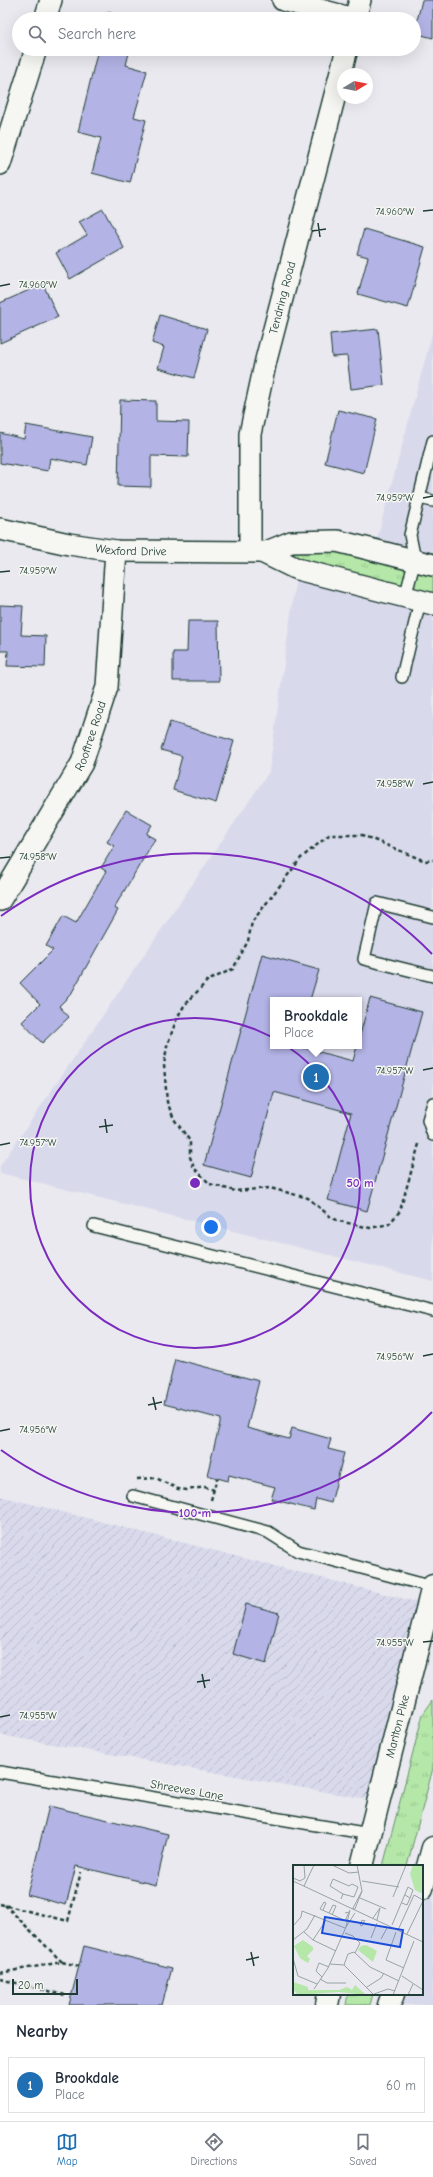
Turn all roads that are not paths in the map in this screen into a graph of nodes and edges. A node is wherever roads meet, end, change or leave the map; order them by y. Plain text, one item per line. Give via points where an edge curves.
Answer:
1 (51, 0) edge
2 (283, 0) edge
3 (360, 0) edge
4 (47, 12) edge
5 (328, 12) edge
6 (357, 12) edge
7 (34, 56) edge
8 (345, 56) edge
9 (0, 164) edge
10 (433, 444) edge
11 (419, 498) junction
12 (433, 502) edge
13 (0, 529) edge
14 (116, 552) junction
15 (257, 552) junction
16 (424, 562) edge
17 (419, 601) edge
18 (402, 677) dead end
19 (0, 900) edge
20 (433, 917) edge
21 (433, 976) edge
22 (433, 1103) edge
23 (433, 1135) edge
24 (94, 1226) dead end
25 (433, 1311) edge
26 (133, 1496) dead end
27 (433, 1586) edge
28 (0, 1772) edge
29 (370, 1834) junction
30 (433, 1848) edge
31 (362, 1865) edge
32 (427, 1881) edge
33 (329, 1995) edge
34 (392, 1995) edge
35 (327, 2005) edge
36 (390, 2005) edge

1 - 4 street
2 - 5 street
3 - 6 street
7 - 9 street
8 - 15 street, Tendring Road via 266,360 250,434
10 - 11 lane
11 - 12 lane
11 - 16 lane via 410,535
13 - 14 street, Wexford Drive
14 - 15 street, Wexford Drive
14 - 19 street, Rooftree Road via 107,687 82,763
15 - 16 street, Wexford Drive via 291,542 337,541
15 - 17 street, Wexford Drive via 297,569
16 - 17 lane
17 - 18 lane
20 - 21 lane via 377,903 364,959
22 - 23 lane via 428,1120
24 - 25 lane
26 - 27 lane via 268,1532 298,1550
27 - 29 highway, Marlton Pike
28 - 29 lane, Shreeves Lane
29 - 31 highway, Marlton Pike
30 - 32 highway
33 - 35 highway
34 - 36 highway

